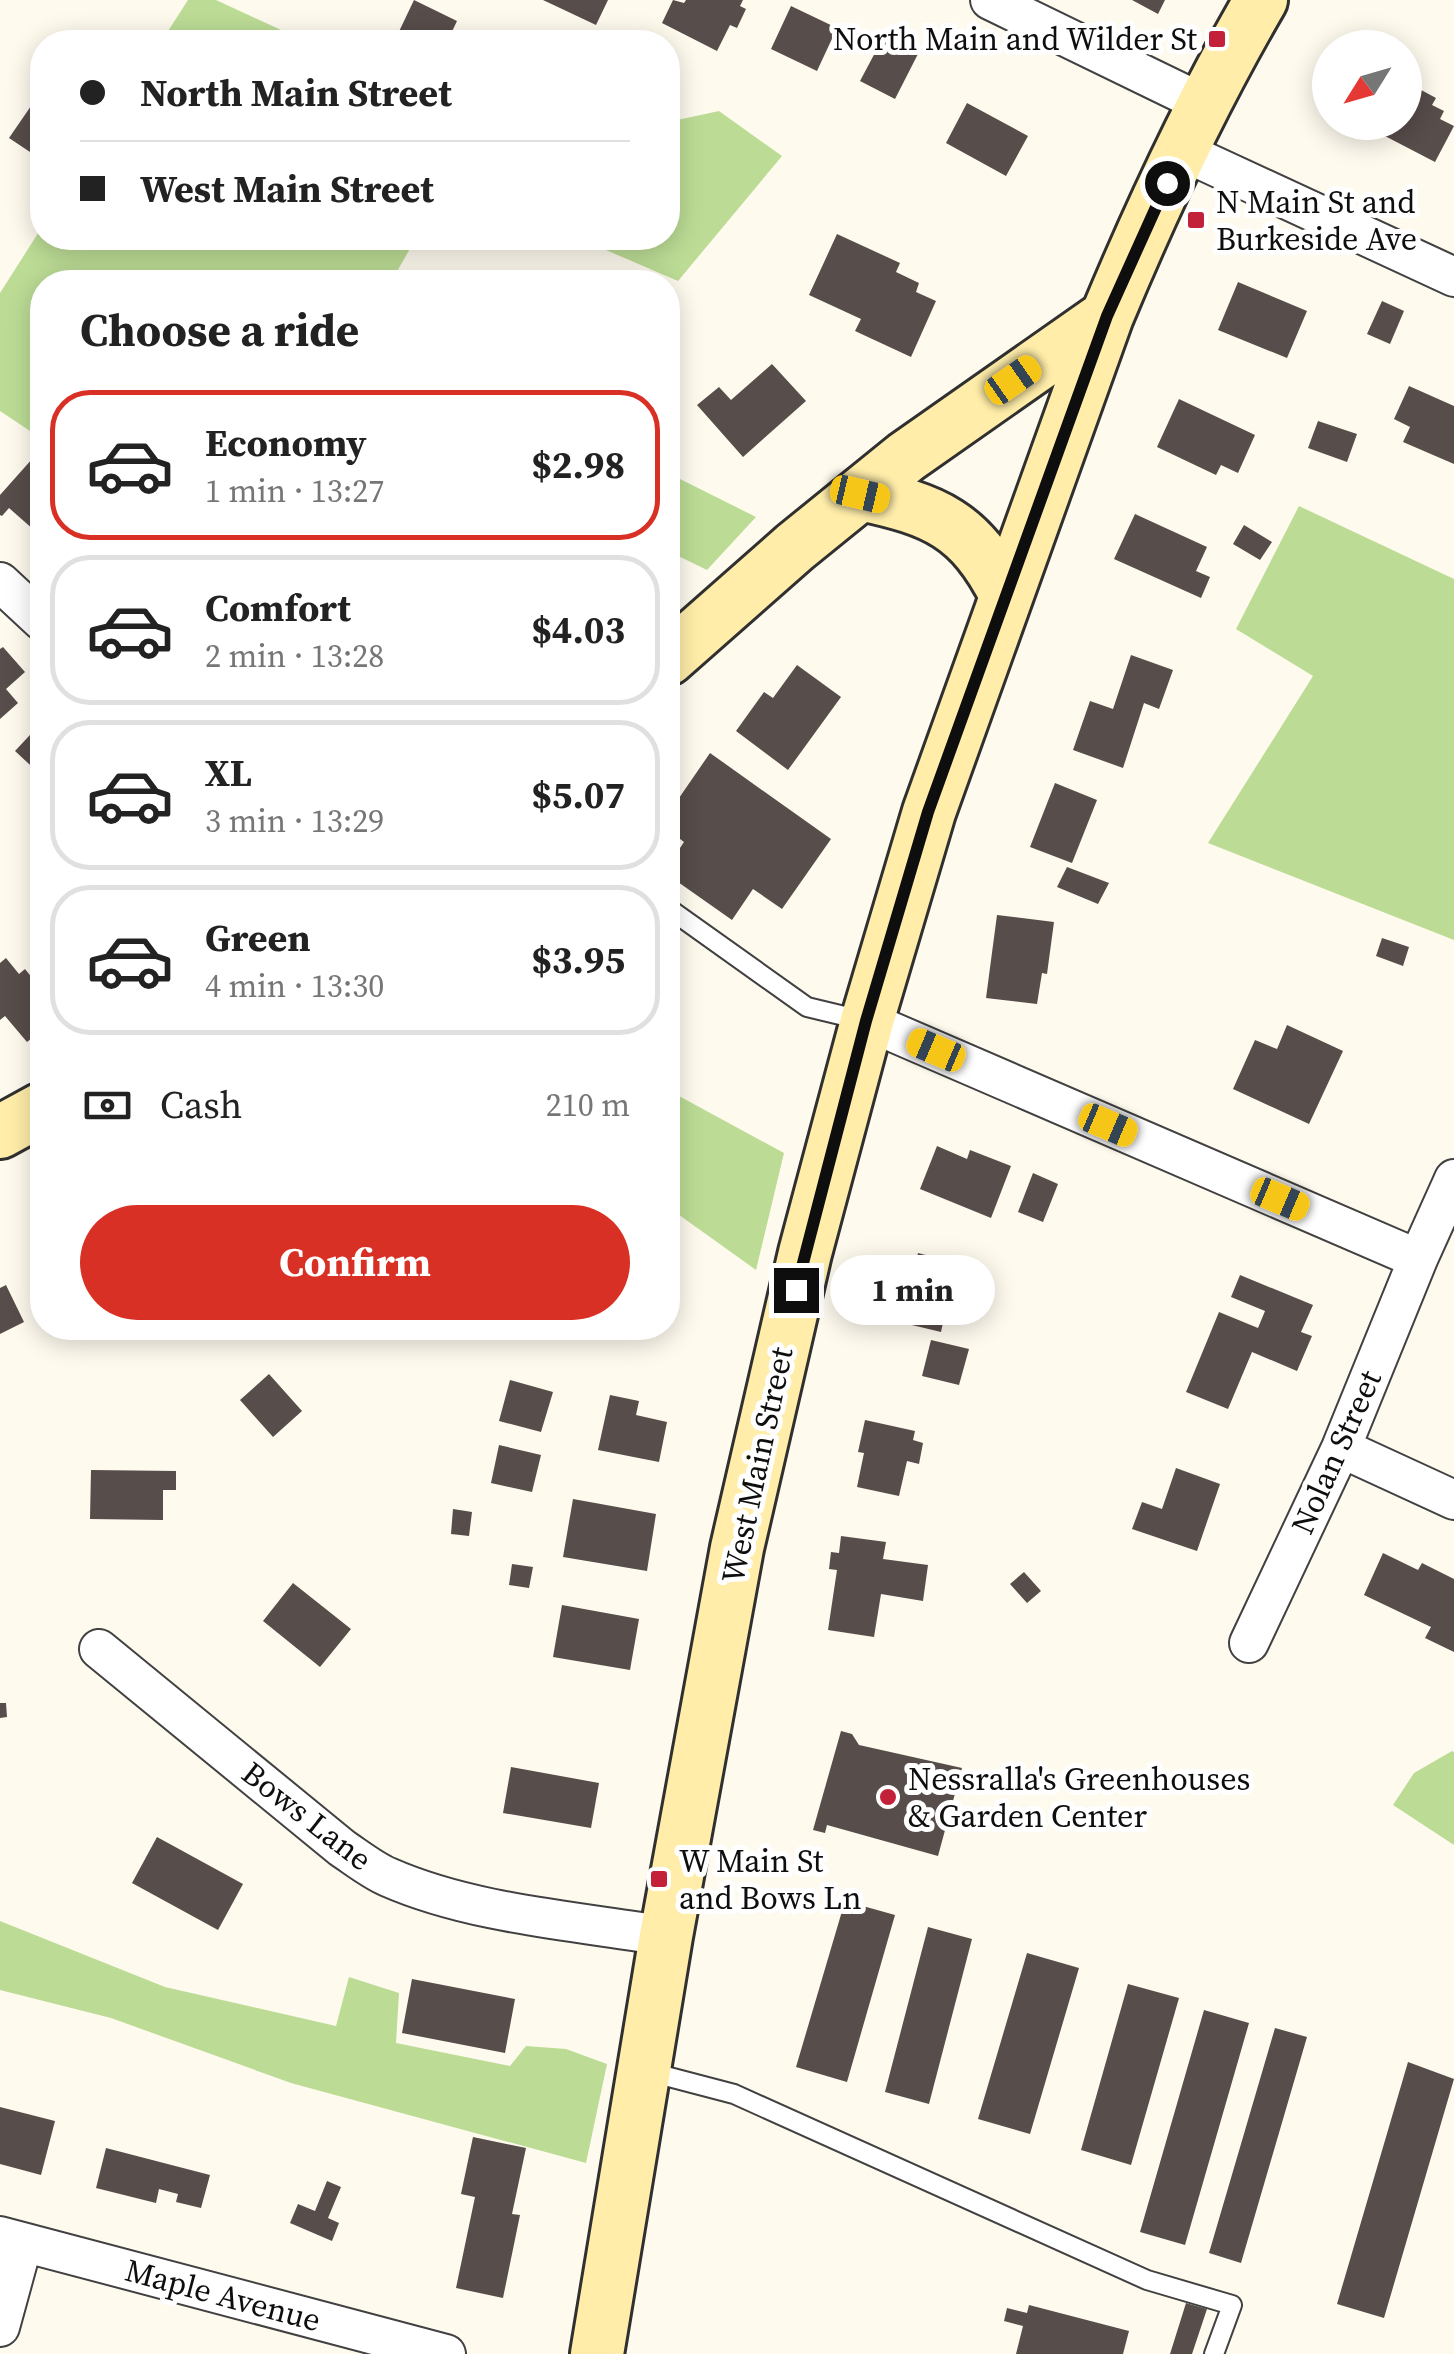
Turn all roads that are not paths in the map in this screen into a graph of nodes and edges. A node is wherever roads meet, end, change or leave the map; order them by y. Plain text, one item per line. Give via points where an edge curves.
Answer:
1 (990, 0) edge
2 (1260, 0) edge
3 (1204, 104) junction
4 (1182, 151) junction
5 (1454, 277) edge
6 (1107, 316) junction
7 (860, 494) junction
8 (0, 582) edge
9 (1006, 595) junction
10 (30, 611) edge
11 (680, 649) edge
12 (680, 916) edge
13 (866, 1021) junction
14 (30, 1116) edge
15 (0, 1132) edge
16 (1454, 1178) edge
17 (1418, 1259) junction
18 (1341, 1448) junction
19 (1454, 1500) edge
20 (1249, 1643) dead end
21 (99, 1649) dead end
22 (666, 1936) junction
23 (644, 2070) junction
24 (12, 2240) edge
25 (0, 2327) edge
26 (446, 2354) edge
27 (596, 2354) edge
28 (1214, 2354) edge

1 - 3 street
2 - 3 main road, West Main Street
3 - 4 main road, West Main Street
4 - 5 street
4 - 6 main road, West Main Street
6 - 7 main road
6 - 9 main road, West Main Street
7 - 9 main road via 932,514 956,529 976,545
7 - 11 main road
8 - 10 street
9 - 13 main road, West Main Street via 928,812
12 - 13 lane via 808,1007
13 - 17 street
13 - 22 main road, West Main Street via 754,1467
14 - 15 main road
16 - 17 street, Nolan Street
17 - 18 street, Nolan Street
18 - 19 street
18 - 20 street, Nolan Street
21 - 22 street, Bows Lane via 383,1875 485,1906
22 - 23 main road, West Main Street
23 - 27 main road, West Main Street
23 - 28 lane via 734,2094 1147,2280 1232,2305
24 - 25 street
24 - 26 street, Maple Avenue

